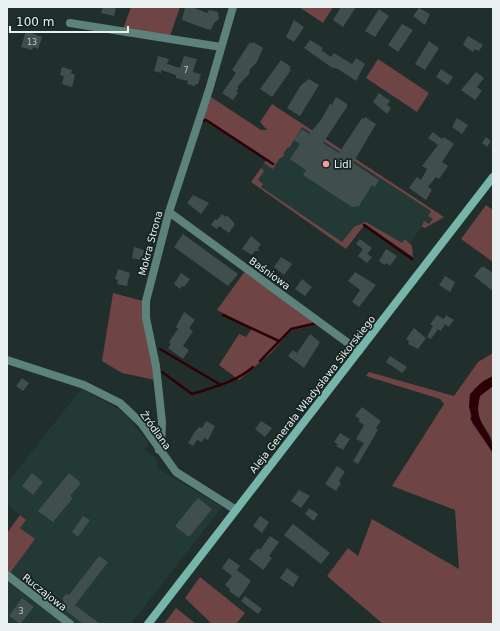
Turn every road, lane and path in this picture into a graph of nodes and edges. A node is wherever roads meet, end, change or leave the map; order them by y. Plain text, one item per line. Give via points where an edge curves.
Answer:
1 (233, 7) edge
2 (70, 23) dead end
3 (221, 47) junction
4 (493, 177) edge
5 (169, 212) junction
6 (359, 351) junction
7 (7, 360) edge
8 (159, 450) junction
9 (236, 510) junction
10 (7, 575) edge
11 (70, 624) edge
12 (148, 624) edge

1 - 3 street, Mokra Strona
2 - 3 street
3 - 5 street, Mokra Strona
4 - 6 main road, Aleja Generała Władysława Sikorskiego
5 - 6 street, Baśniowa
5 - 8 street, Mokra Strona via 151,275 145,309 156,366 162,422
6 - 9 main road, Aleja Generała Władysława Sikorskiego
7 - 8 street, Źródlana via 84,385 112,398 134,414
8 - 9 street, Źródlana via 176,472
9 - 12 main road, Aleja Generała Władysława Sikorskiego
10 - 11 street, Ruczajowa

